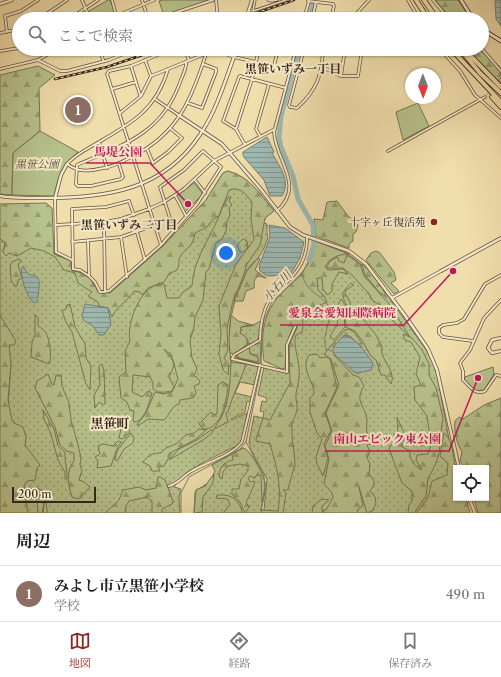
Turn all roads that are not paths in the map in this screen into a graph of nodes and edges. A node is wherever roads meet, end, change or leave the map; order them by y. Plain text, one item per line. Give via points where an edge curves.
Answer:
1 (12, 0) edge
2 (38, 0) edge
3 (65, 0) edge
4 (82, 0) edge
5 (98, 0) edge
6 (112, 0) edge
7 (142, 0) edge
8 (154, 0) edge
9 (213, 0) edge
10 (216, 0) edge
11 (252, 0) edge
12 (255, 0) edge
13 (268, 0) edge
14 (277, 0) edge
15 (286, 0) edge
16 (369, 0) edge
17 (408, 0) edge
18 (416, 0) edge
19 (424, 0) edge
20 (433, 0) edge
21 (461, 0) edge
22 (5, 1) edge
23 (309, 1) edge
24 (315, 2) junction
25 (0, 4) edge
26 (144, 4) junction
27 (86, 7) junction
28 (18, 12) edge
29 (49, 12) edge
30 (79, 12) edge
31 (88, 12) edge
32 (115, 12) edge
33 (124, 12) edge
34 (146, 12) edge
35 (177, 12) edge
36 (217, 12) edge
37 (248, 12) edge
38 (306, 12) edge
39 (313, 12) edge
40 (333, 12) edge
41 (358, 12) edge
42 (415, 12) edge
43 (424, 12) edge
44 (434, 12) edge
45 (443, 12) edge
46 (469, 12) edge
47 (12, 14) edge
48 (12, 31) edge
49 (7, 32) junction
50 (0, 33) edge
51 (489, 33) edge
52 (501, 41) edge
53 (12, 49) edge
54 (0, 51) edge
55 (45, 56) edge
56 (102, 56) edge
57 (118, 56) edge
58 (155, 56) edge
59 (186, 56) edge
60 (201, 56) edge
61 (205, 56) edge
62 (257, 56) edge
63 (276, 56) edge
64 (294, 56) edge
65 (302, 56) edge
66 (323, 56) edge
67 (344, 56) edge
68 (361, 56) edge
69 (446, 56) edge
70 (457, 56) edge
71 (466, 56) edge
72 (471, 56) edge
73 (488, 56) edge
74 (234, 57) joint
75 (452, 57) tunnel mouth
76 (38, 60) junction
77 (103, 60) junction
78 (145, 60) junction
79 (449, 60) junction
80 (187, 61) junction
81 (256, 62) junction
82 (203, 64) junction
83 (131, 66) junction
84 (274, 66) junction
85 (322, 67) junction
86 (0, 69) edge
87 (168, 69) junction
88 (290, 70) junction
89 (470, 71) junction
90 (501, 71) edge
91 (151, 76) junction
92 (341, 76) junction
93 (252, 80) junction
94 (136, 82) junction
95 (269, 84) junction
96 (501, 87) edge
97 (286, 88) junction
98 (112, 89) junction
99 (501, 93) edge
100 (141, 96) junction
101 (485, 97) tunnel mouth
102 (155, 99) junction
103 (480, 100) junction
104 (501, 102) edge
105 (188, 103) junction
106 (167, 107) junction
107 (501, 107) edge
108 (120, 113) junction
109 (180, 116) junction
110 (501, 118) edge
111 (124, 127) junction
112 (275, 128) junction
113 (171, 129) junction
114 (236, 129) junction
115 (203, 130) junction
116 (260, 136) junction
117 (98, 142) junction
118 (129, 143) junction
119 (245, 145) junction
120 (147, 149) junction
121 (388, 151) dead end
122 (229, 152) junction
123 (103, 155) junction
124 (133, 156) junction
125 (214, 161) junction
126 (67, 164) junction
127 (118, 164) junction
128 (107, 168) junction
129 (76, 171) junction
130 (195, 180) junction
131 (142, 183) junction
132 (205, 193) junction
133 (175, 195) junction
134 (0, 196) edge
135 (55, 198) junction
136 (164, 202) junction
137 (149, 209) junction
138 (277, 211) junction
139 (134, 215) junction
140 (186, 216) junction
141 (104, 222) junction
142 (56, 225) junction
143 (72, 225) junction
144 (155, 225) junction
145 (174, 231) junction
146 (137, 232) junction
147 (307, 236) junction
148 (121, 237) junction
149 (501, 238) edge
150 (104, 239) junction
151 (88, 241) junction
152 (72, 242) junction
153 (161, 245) junction
154 (73, 261) junction
155 (145, 261) junction
156 (441, 271) joint
157 (501, 275) edge
158 (89, 276) junction
159 (127, 277) junction
160 (106, 292) junction
161 (392, 298) junction
162 (501, 300) edge
163 (295, 327) dead end
164 (501, 338) edge
165 (474, 341) junction
166 (501, 351) edge
167 (261, 365) junction
168 (501, 376) edge
169 (458, 465) edge
170 (169, 486) dead end
171 (470, 501) edge
172 (475, 513) edge

1 - 22 street
2 - 28 street
3 - 29 street
4 - 27 street
5 - 27 street
6 - 32 street
7 - 26 street
8 - 26 street
9 - 35 street
10 - 36 street
11 - 37 street
12 - 15 street via 253,11
13 - 14 street
16 - 41 street
17 - 42 street
18 - 43 highway
19 - 44 highway
20 - 45 street
21 - 46 main road
22 - 25 street
23 - 24 street
23 - 38 street
24 - 39 street
24 - 40 street via 333,4
26 - 33 street
26 - 34 street
27 - 30 street
27 - 31 street
47 - 49 street via 5,16
48 - 49 street
49 - 50 street
51 - 52 main road
53 - 54 street
55 - 76 street
56 - 77 street
57 - 77 street
58 - 78 street
59 - 80 street
60 - 80 street
61 - 82 street
62 - 81 street
63 - 84 street
64 - 88 street
65 - 85 street via 289,107 298,107 313,92
66 - 85 street
67 - 92 street
68 - 92 street via 359,75
69 - 79 street
70 - 89 highway
71 - 99 highway
72 - 96 highway
73 - 90 street
74 - 81 street
74 - 115 street
75 - 79 street
76 - 77 street via 60,71 78,69
76 - 86 street
78 - 83 street
78 - 91 street
79 - 103 street
80 - 87 street
80 - 106 street via 175,94
81 - 84 street
81 - 93 street
82 - 105 street
82 - 105 street via 216,70 211,86 202,108
83 - 94 street
83 - 98 street via 108,72
84 - 88 street
85 - 92 street
87 - 91 street
87 - 102 street
88 - 97 street
89 - 104 highway
89 - 107 highway
91 - 100 street
93 - 95 street
93 - 114 street
93 - 114 street via 239,77 222,121
94 - 98 street
94 - 100 street
95 - 97 street
95 - 116 street via 256,129
97 - 112 street
98 - 108 street
100 - 108 street
101 - 103 street
102 - 106 street
102 - 111 street via 140,117
103 - 110 street
103 - 121 street
105 - 109 street
106 - 109 street
106 - 118 street via 148,130
108 - 111 street
109 - 113 street
109 - 115 street
111 - 117 street
111 - 118 street
112 - 116 street
112 - 138 street via 274,139 286,169 289,188 286,200
113 - 120 street
113 - 120 street via 182,138 168,152 153,163
114 - 119 street
115 - 122 street
115 - 131 street via 175,162
116 - 119 street
117 - 123 street
117 - 126 street
118 - 123 street
118 - 124 street
119 - 122 street
120 - 124 street
122 - 125 street
122 - 138 street
123 - 128 street
123 - 129 street via 78,164
124 - 127 street
124 - 131 street
125 - 130 street
125 - 132 street via 221,167
125 - 136 street via 202,152 184,170 161,186
126 - 129 street
126 - 135 street
127 - 128 street
127 - 129 street via 123,177 121,179 91,186 77,185
128 - 129 street
130 - 132 street
130 - 133 street
131 - 135 street via 104,195
131 - 137 street
132 - 140 street
133 - 136 street
133 - 140 street
134 - 135 street
135 - 142 street
136 - 137 street
136 - 145 street
137 - 139 street
137 - 144 street
138 - 147 street via 290,227
139 - 141 street
139 - 143 street via 129,201 106,207 72,209
140 - 145 street
141 - 143 street
141 - 150 street
142 - 143 street
142 - 154 street via 56,252
143 - 152 street
144 - 146 street
144 - 153 street
145 - 153 street
146 - 148 street
146 - 155 street
147 - 161 street via 349,251 359,258 372,270
147 - 167 street via 302,264 270,298 261,321 260,340 232,356 235,361
148 - 150 street
148 - 159 street
149 - 156 street
150 - 151 street
150 - 160 street
151 - 152 street
151 - 158 street
152 - 154 street
153 - 155 street
154 - 158 street via 73,270 80,270
155 - 159 street
156 - 161 street
157 - 165 street via 485,284 464,319 439,328 439,333 443,337
158 - 160 street via 100,292
159 - 160 street via 114,289
161 - 169 street via 433,359
162 - 165 street via 484,318
163 - 167 street via 287,345 287,372
164 - 166 street via 492,340 488,348 492,353
165 - 168 street via 460,363 464,382 470,385 474,392 480,393 486,391 496,375
167 - 170 street via 248,427 240,444 189,473 177,484
171 - 172 street

